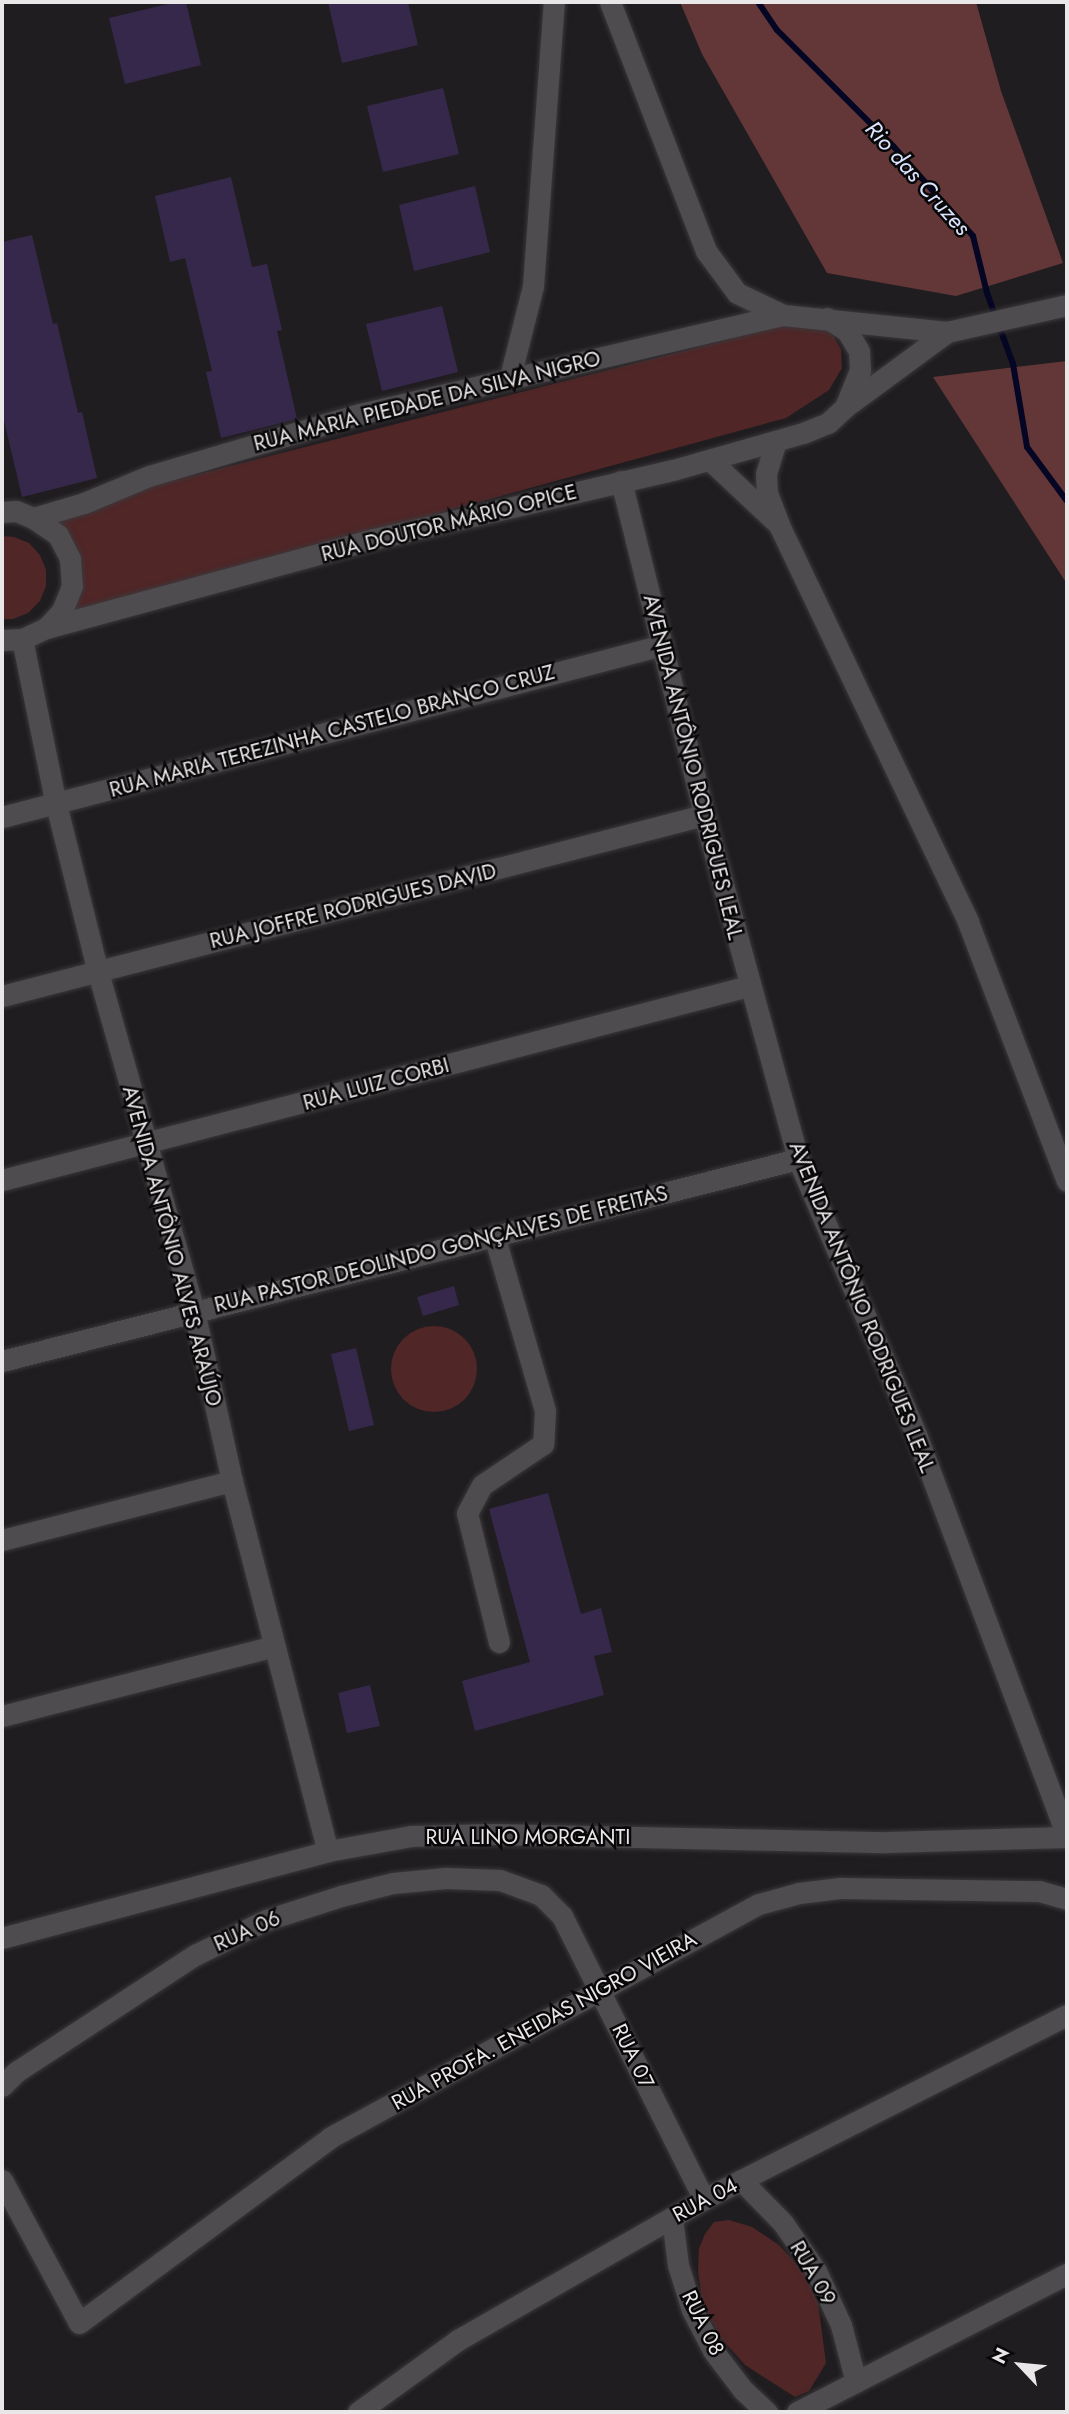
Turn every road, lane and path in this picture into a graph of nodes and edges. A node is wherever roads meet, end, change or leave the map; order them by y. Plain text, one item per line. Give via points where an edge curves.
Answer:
1 (554, 2) edge
2 (610, 2) edge
3 (1062, 306) edge
4 (783, 315) junction
5 (827, 318) junction
6 (947, 331) junction
7 (510, 377) junction
8 (845, 407) junction
9 (776, 441) junction
10 (710, 460) junction
11 (621, 481) junction
12 (2, 512) edge
13 (33, 518) junction
14 (779, 525) junction
15 (46, 628) junction
16 (12, 640) edge
17 (663, 645) junction
18 (56, 804) junction
19 (704, 815) junction
20 (2, 817) edge
21 (99, 972) junction
22 (749, 986) junction
23 (2, 996) edge
24 (146, 1144) junction
25 (798, 1158) junction
26 (2, 1180) edge
27 (1067, 1181) edge
28 (494, 1235) junction
29 (194, 1311) junction
30 (2, 1361) edge
31 (232, 1481) junction
32 (2, 1540) edge
33 (499, 1642) dead end
34 (274, 1646) junction
35 (2, 1716) edge
36 (1067, 1837) edge
37 (328, 1851) junction
38 (528, 1888) joint
39 (1067, 1899) edge
40 (2, 1938) edge
41 (601, 1991) junction
42 (1067, 2015) edge
43 (2, 2086) edge
44 (2, 2180) edge
45 (741, 2180) junction
46 (704, 2199) junction
47 (672, 2218) junction
48 (1067, 2274) edge
49 (856, 2382) junction
50 (807, 2410) edge
51 (358, 2412) edge
52 (767, 2412) edge

1 - 7 street via 533,286
2 - 4 street via 706,251 737,293
3 - 6 street, RUA MARIA PIEDADE DA SILVA NIGRO
4 - 5 street, RUA MARIA PIEDADE DA SILVA NIGRO
4 - 7 street, RUA MARIA PIEDADE DA SILVA NIGRO
5 - 6 street, RUA MARIA PIEDADE DA SILVA NIGRO
5 - 8 street via 847,331 859,351 860,370
6 - 8 street, RUA DOUTOR MÁRIO OPICE
7 - 13 street, RUA MARIA PIEDADE DA SILVA NIGRO via 335,421 149,476
8 - 9 street, RUA DOUTOR MÁRIO OPICE via 828,423
9 - 10 street, RUA DOUTOR MÁRIO OPICE
9 - 14 street via 766,474 767,493
10 - 11 street, RUA DOUTOR MÁRIO OPICE
10 - 14 street
11 - 15 street, RUA DOUTOR MÁRIO OPICE via 374,539
11 - 17 street, AVENIDA ANTÔNIO RODRIGUES LEAL
12 - 13 street via 16,511
13 - 15 street via 58,535 71,559 72,586 62,611
14 - 27 street via 968,922
15 - 16 street, RUA DOUTOR MÁRIO OPICE
16 - 18 street, AVENIDA ANTÔNIO ALVES ARAÚJO
17 - 18 street, RUA MARIA TEREZINHA CASTELO BRANCO CRUZ
17 - 19 street, AVENIDA ANTÔNIO RODRIGUES LEAL
18 - 20 street, RUA MARIA TEREZINHA CASTELO BRANCO CRUZ
18 - 21 street, AVENIDA ANTÔNIO ALVES ARAÚJO
19 - 21 street, RUA JOFFRE RODRIGUES DAVID
19 - 22 street, AVENIDA ANTÔNIO RODRIGUES LEAL
21 - 23 street, RUA JOFFRE RODRIGUES DAVID
21 - 24 street, AVENIDA ANTÔNIO ALVES ARAÚJO
22 - 24 street, RUA LUIZ CORBI
22 - 25 street, AVENIDA ANTÔNIO RODRIGUES LEAL
24 - 26 street, RUA LUIZ CORBI
24 - 29 street, AVENIDA ANTÔNIO ALVES ARAÚJO
25 - 28 street, RUA PASTOR DEOLINDO GONÇALVES DE FREITAS
25 - 36 street, AVENIDA ANTÔNIO RODRIGUES LEAL via 917,1437
28 - 29 street, RUA PASTOR DEOLINDO GONÇALVES DE FREITAS
28 - 33 street via 545,1410 543,1444 482,1485 467,1513
29 - 30 street, RUA PASTOR DEOLINDO GONÇALVES DE FREITAS
29 - 31 street, AVENIDA ANTÔNIO ALVES ARAÚJO
31 - 32 street
31 - 34 street, AVENIDA ANTÔNIO ALVES ARAÚJO
34 - 35 street
34 - 37 street, AVENIDA ANTÔNIO ALVES ARAÚJO
36 - 37 street, RUA LINO MORGANTI via 887,1842 493,1834 411,1836
37 - 40 street, RUA LINO MORGANTI
38 - 41 street, RUA 07 via 562,1916
38 - 43 street, RUA 06 via 500,1880 446,1878 393,1884 266,1920 195,1955 16,2071
39 - 41 street, RUA PROFA. ENEIDAS NIGRO VIEIRA via 1039,1891 841,1888 799,1893 759,1904
41 - 44 street, RUA PROFA. ENEIDAS NIGRO VIEIRA via 331,2137 79,2323
41 - 46 street, RUA 07
42 - 45 street, RUA 04
45 - 46 street, RUA 04
45 - 49 street, RUA 09 via 783,2223 816,2271 841,2325
46 - 47 street, RUA 04
47 - 51 street, RUA 04 via 458,2340
47 - 52 street, RUA 08 via 678,2265 692,2310 714,2352
48 - 49 street
49 - 50 street

